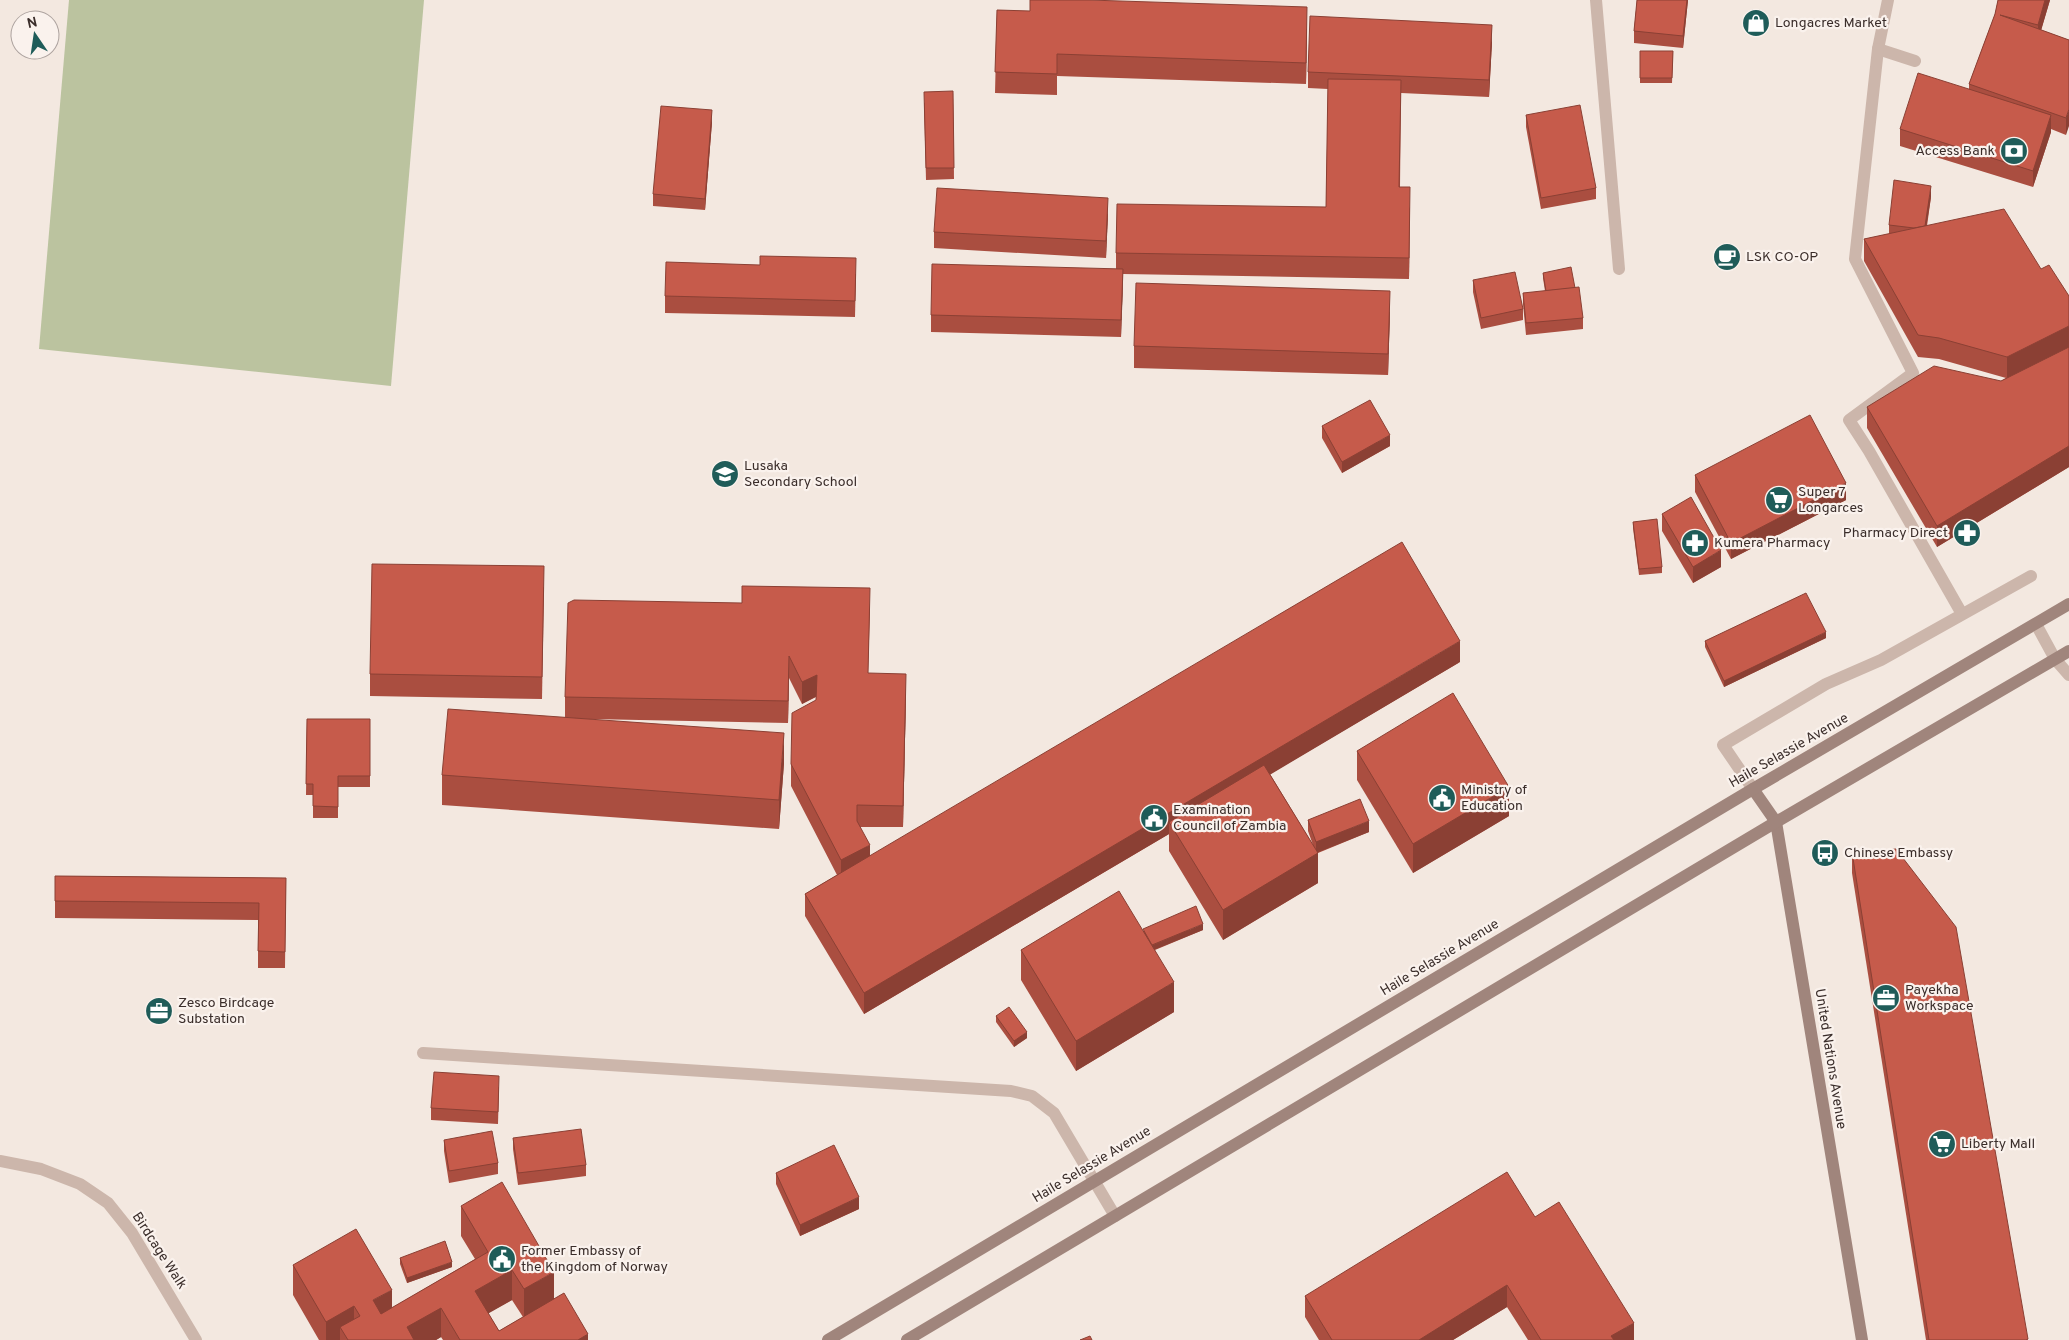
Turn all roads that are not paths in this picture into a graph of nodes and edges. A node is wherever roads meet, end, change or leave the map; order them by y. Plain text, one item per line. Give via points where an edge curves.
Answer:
1 (1596, 0) edge
2 (1888, 0) edge
3 (1878, 49) junction
4 (1915, 62) dead end
5 (1619, 269) dead end
6 (2031, 576) dead end
7 (2069, 604) edge
8 (1962, 614) junction
9 (2036, 624) junction
10 (2069, 651) edge
11 (2056, 660) junction
12 (2069, 676) edge
13 (1753, 789) junction
14 (1776, 822) junction
15 (423, 1053) dead end
16 (0, 1161) edge
17 (1095, 1181) junction
18 (1115, 1216) junction
19 (196, 1340) edge
20 (828, 1340) edge
21 (907, 1340) edge
22 (1862, 1340) edge

1 - 5 street
2 - 3 street
3 - 4 street
3 - 8 street via 1855,259 1913,374 1849,420
6 - 8 street
7 - 9 main road, Haile Selassie Avenue
8 - 13 street via 1880,660 1826,684 1723,745
9 - 11 street
9 - 13 main road, Haile Selassie Avenue
10 - 11 main road
11 - 12 street
11 - 14 main road
13 - 14 main road, United Nations Avenue
13 - 17 main road, Haile Selassie Avenue
14 - 18 main road
14 - 22 main road, United Nations Avenue
15 - 17 street via 1012,1091 1032,1096 1054,1113
16 - 19 street, Birdcage Walk via 41,1169 80,1184 108,1203 132,1233
17 - 18 street
17 - 20 main road, Haile Selassie Avenue
18 - 21 main road

